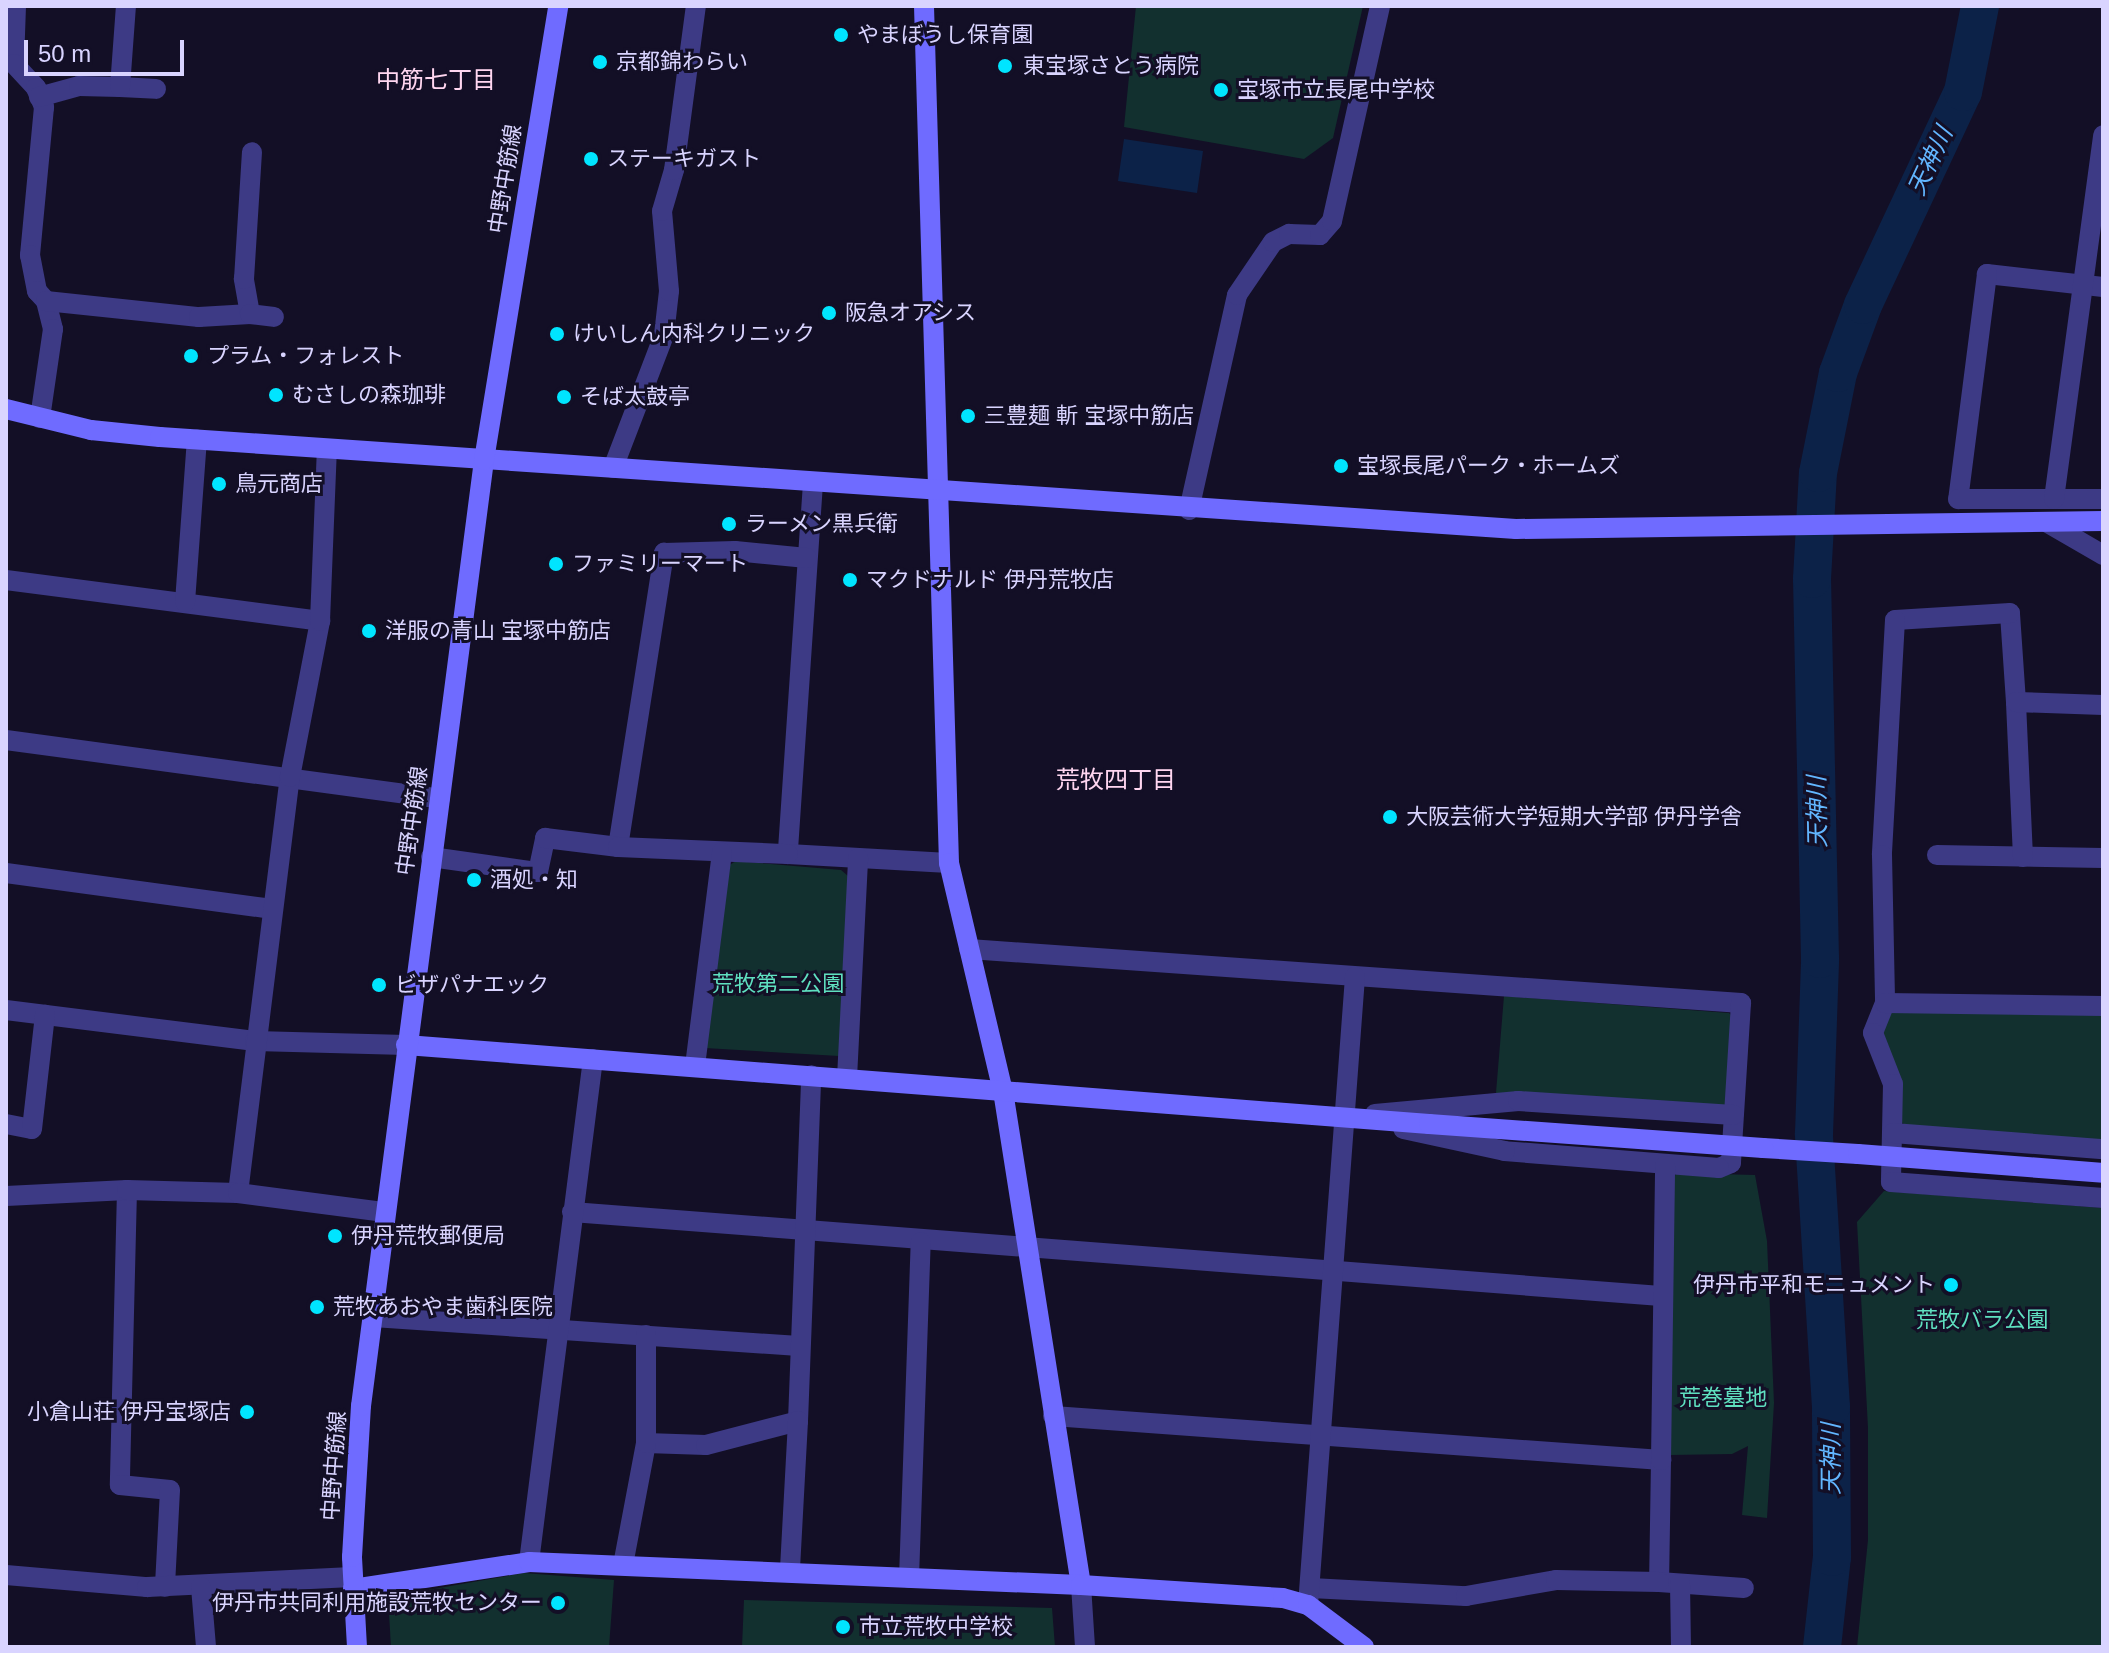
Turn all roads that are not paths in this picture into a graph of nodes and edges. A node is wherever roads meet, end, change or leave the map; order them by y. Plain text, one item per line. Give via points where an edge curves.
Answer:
1 (16, 6) edge
2 (126, 6) edge
3 (558, 6) edge
4 (696, 6) edge
5 (924, 6) edge
6 (1380, 6) edge
7 (120, 87) junction
8 (156, 89) dead end
9 (39, 97) junction
10 (2103, 135) edge
11 (245, 164) dead end
12 (2079, 284) junction
13 (2103, 287) edge
14 (46, 301) junction
15 (250, 314) junction
16 (274, 317) dead end
17 (6, 409) edge
18 (40, 418) junction
19 (197, 439) junction
20 (327, 450) junction
21 (484, 460) junction
22 (613, 468) junction
23 (813, 483) junction
24 (935, 493) junction
25 (2054, 499) junction
26 (2103, 499) edge
27 (1189, 510) junction
28 (2103, 521) edge
29 (2048, 523) junction
30 (2103, 555) edge
31 (807, 558) junction
32 (6, 580) edge
33 (185, 602) junction
34 (320, 621) junction
35 (2016, 702) junction
36 (2103, 705) edge
37 (6, 740) edge
38 (290, 777) junction
39 (440, 799) junction
40 (618, 847) junction
41 (722, 853) junction
42 (788, 854) junction
43 (1937, 855) dead end
44 (431, 857) junction
45 (2023, 857) junction
46 (858, 858) junction
47 (2103, 858) edge
48 (949, 863) junction
49 (6, 873) edge
50 (271, 909) junction
51 (969, 949) junction
52 (1355, 977) junction
53 (1885, 1003) junction
54 (2103, 1006) edge
55 (6, 1010) edge
56 (45, 1015) junction
57 (255, 1041) junction
58 (406, 1045) junction
59 (593, 1059) junction
60 (695, 1066) junction
61 (811, 1075) junction
62 (847, 1078) junction
63 (1003, 1091) junction
64 (1734, 1115) junction
65 (1348, 1117) junction
66 (6, 1124) edge
67 (1893, 1133) junction
68 (2103, 1149) edge
69 (1665, 1166) junction
70 (2103, 1173) edge
71 (127, 1190) junction
72 (238, 1193) junction
73 (6, 1196) edge
74 (2103, 1198) edge
75 (385, 1212) junction
76 (572, 1212) junction
77 (804, 1232) junction
78 (921, 1242) junction
79 (1026, 1248) junction
80 (1334, 1272) junction
81 (1661, 1296) junction
82 (373, 1317) junction
83 (555, 1326) junction
84 (646, 1335) junction
85 (799, 1346) junction
86 (1053, 1416) junction
87 (798, 1421) junction
88 (1321, 1435) junction
89 (646, 1443) junction
90 (1661, 1460) junction
91 (529, 1562) junction
92 (623, 1565) junction
93 (790, 1570) junction
94 (6, 1575) edge
95 (909, 1578) junction
96 (353, 1583) junction
97 (1669, 1583) junction
98 (1081, 1585) junction
99 (165, 1587) junction
100 (201, 1587) junction
101 (1744, 1588) dead end
102 (1310, 1597) junction
103 (206, 1647) edge
104 (357, 1647) edge
105 (1085, 1647) edge
106 (1364, 1647) edge
107 (1681, 1647) edge

1 - 9 street via 14,64
2 - 7 street
3 - 21 street, 中野中筋線
4 - 22 street via 674,170 662,211 669,291 664,335
5 - 24 street
6 - 27 street via 1332,221 1320,235 1289,234 1273,242 1237,295
7 - 8 street
7 - 9 street via 79,86
9 - 14 street via 44,107 30,255 37,291
10 - 12 street
11 - 15 street via 255,217 244,279
12 - 13 street
12 - 25 street
12 - 25 street via 1987,274 1958,499
14 - 15 street via 102,299
14 - 18 street via 53,329
15 - 16 street
17 - 18 street
18 - 19 street via 91,430
19 - 20 street
19 - 33 street
20 - 21 street
20 - 34 street
21 - 22 street
21 - 39 street, 中野中筋線
22 - 23 street
23 - 24 street
23 - 31 street
24 - 27 street
24 - 48 street via 940,510
25 - 26 street
27 - 29 street via 1516,529
28 - 29 street
29 - 30 street
31 - 40 street via 735,551 664,553
31 - 42 street
32 - 33 street
33 - 34 street
34 - 38 street
35 - 36 street
35 - 45 street
35 - 53 street via 2010,613 1895,620 1882,855
37 - 38 street
38 - 39 street
38 - 50 street
39 - 44 street, 中野中筋線
40 - 41 street
40 - 44 street via 545,838 538,872
41 - 42 street
41 - 60 street
42 - 46 street
43 - 45 street
44 - 58 street, 中野中筋線
45 - 47 street
46 - 48 street
46 - 62 street
48 - 51 street
49 - 50 street
50 - 57 street
51 - 52 street
51 - 63 street
52 - 64 street via 1741,1003
52 - 65 street
53 - 54 street
53 - 67 street via 1873,1033 1893,1084
55 - 56 street
56 - 57 street
56 - 66 street via 32,1129
57 - 58 street
57 - 72 street
58 - 59 street
58 - 75 street, 中野中筋線
59 - 60 street
59 - 76 street
60 - 61 street
61 - 62 street
61 - 77 street
62 - 63 street
63 - 65 street
63 - 79 street
64 - 65 street via 1518,1101
64 - 69 street via 1731,1163 1719,1168
65 - 69 street via 1505,1151
65 - 70 street, bridge
65 - 80 street
67 - 68 street
67 - 74 street via 1891,1182
69 - 81 street
71 - 72 street
71 - 73 street
71 - 99 street via 120,1485 170,1490
72 - 75 street
75 - 82 street, 中野中筋線
76 - 77 street
76 - 83 street
77 - 78 street
77 - 85 street
78 - 79 street
78 - 95 street
79 - 80 street
79 - 86 street
80 - 81 street
80 - 88 street
81 - 90 street
82 - 83 street
82 - 96 street, 中野中筋線 via 361,1406
83 - 84 street
83 - 91 street
84 - 85 street
84 - 89 street
85 - 87 street
86 - 88 street
86 - 98 street
87 - 89 street via 706,1445
87 - 93 street
88 - 90 street
88 - 102 street
89 - 92 street
90 - 97 street
91 - 92 street
91 - 96 street
92 - 93 street
93 - 95 street
94 - 99 street
95 - 98 street
96 - 100 street
96 - 104 street, 中野中筋線
97 - 101 street
97 - 102 street via 1556,1580 1466,1596
97 - 107 street
98 - 102 street
98 - 105 street
99 - 100 street
100 - 103 street
102 - 106 street

